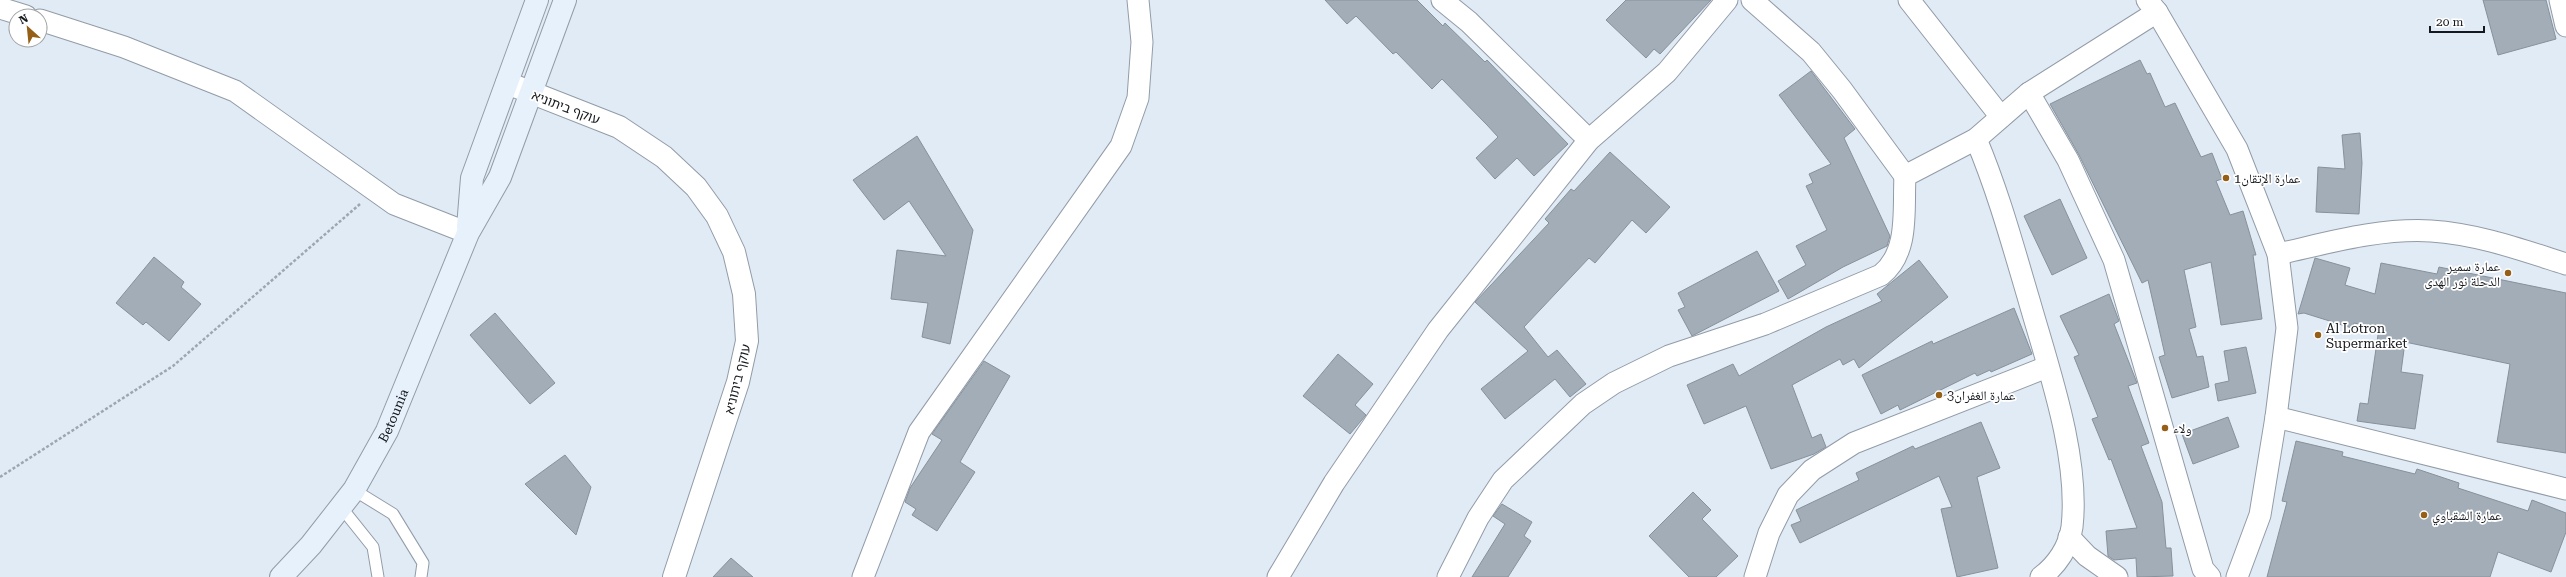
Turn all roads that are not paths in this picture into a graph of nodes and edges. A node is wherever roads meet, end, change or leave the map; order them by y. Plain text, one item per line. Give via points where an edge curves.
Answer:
1 (537, 0) edge
2 (565, 0) edge
3 (1138, 0) edge
4 (1442, 0) edge
5 (1727, 0) edge
6 (1752, 0) edge
7 (1909, 0) edge
8 (2560, 0) edge
9 (2152, 6) edge
10 (48, 23) edge
11 (2566, 26) edge
12 (507, 83) junction
13 (531, 93) junction
14 (2029, 93) junction
15 (2001, 117) junction
16 (1976, 139) junction
17 (1589, 140) junction
18 (1905, 176) junction
19 (468, 233) junction
20 (2278, 254) junction
21 (2566, 264) edge
22 (2047, 366) junction
23 (2276, 417) junction
24 (2566, 489) edge
25 (347, 498) junction
26 (2069, 536) junction
27 (281, 577) edge
28 (378, 577) edge
29 (421, 577) edge
30 (674, 577) edge
31 (863, 577) edge
32 (1278, 577) edge
33 (1448, 577) edge
34 (1755, 577) edge
35 (2041, 577) edge
36 (2117, 577) edge
37 (2210, 577) edge
38 (2237, 577) edge

1 - 12 main road
2 - 13 main road
3 - 31 street via 1142,42 1138,98 1121,146 919,432
4 - 17 street via 1469,22
5 - 17 street via 1667,72
6 - 18 street via 1811,52
7 - 15 street
8 - 11 street
9 - 14 street
9 - 20 street via 2237,149
10 - 19 street via 124,47 235,91 394,204
12 - 13 street, עוקף ביתוניא
12 - 19 main road via 472,178
13 - 19 main road via 500,177
13 - 30 street, עוקף ביתוניא via 619,127 664,157 696,187 717,216 734,252 744,294 747,340 738,382
14 - 15 street
14 - 37 street via 2068,160 2114,260 2203,569
15 - 16 street
16 - 18 street
16 - 22 street via 1993,180
17 - 32 street via 1438,330 1334,483
18 - 33 street via 1901,245 1892,267 1881,275 1765,324 1669,356 1614,383 1583,404 1502,480 1478,518
19 - 25 main road, Betounia via 387,431
20 - 21 street via 2364,235 2430,231 2486,239
20 - 23 street via 2287,328
22 - 26 street via 2068,446 2074,493
22 - 34 street via 1854,443 1812,470 1788,495 1769,533
23 - 24 street
23 - 38 street via 2260,514
25 - 27 main road, Betounia
25 - 28 lane via 373,548
25 - 29 lane via 393,514 423,563
26 - 35 street via 2063,554 2051,570
26 - 36 street via 2087,556

